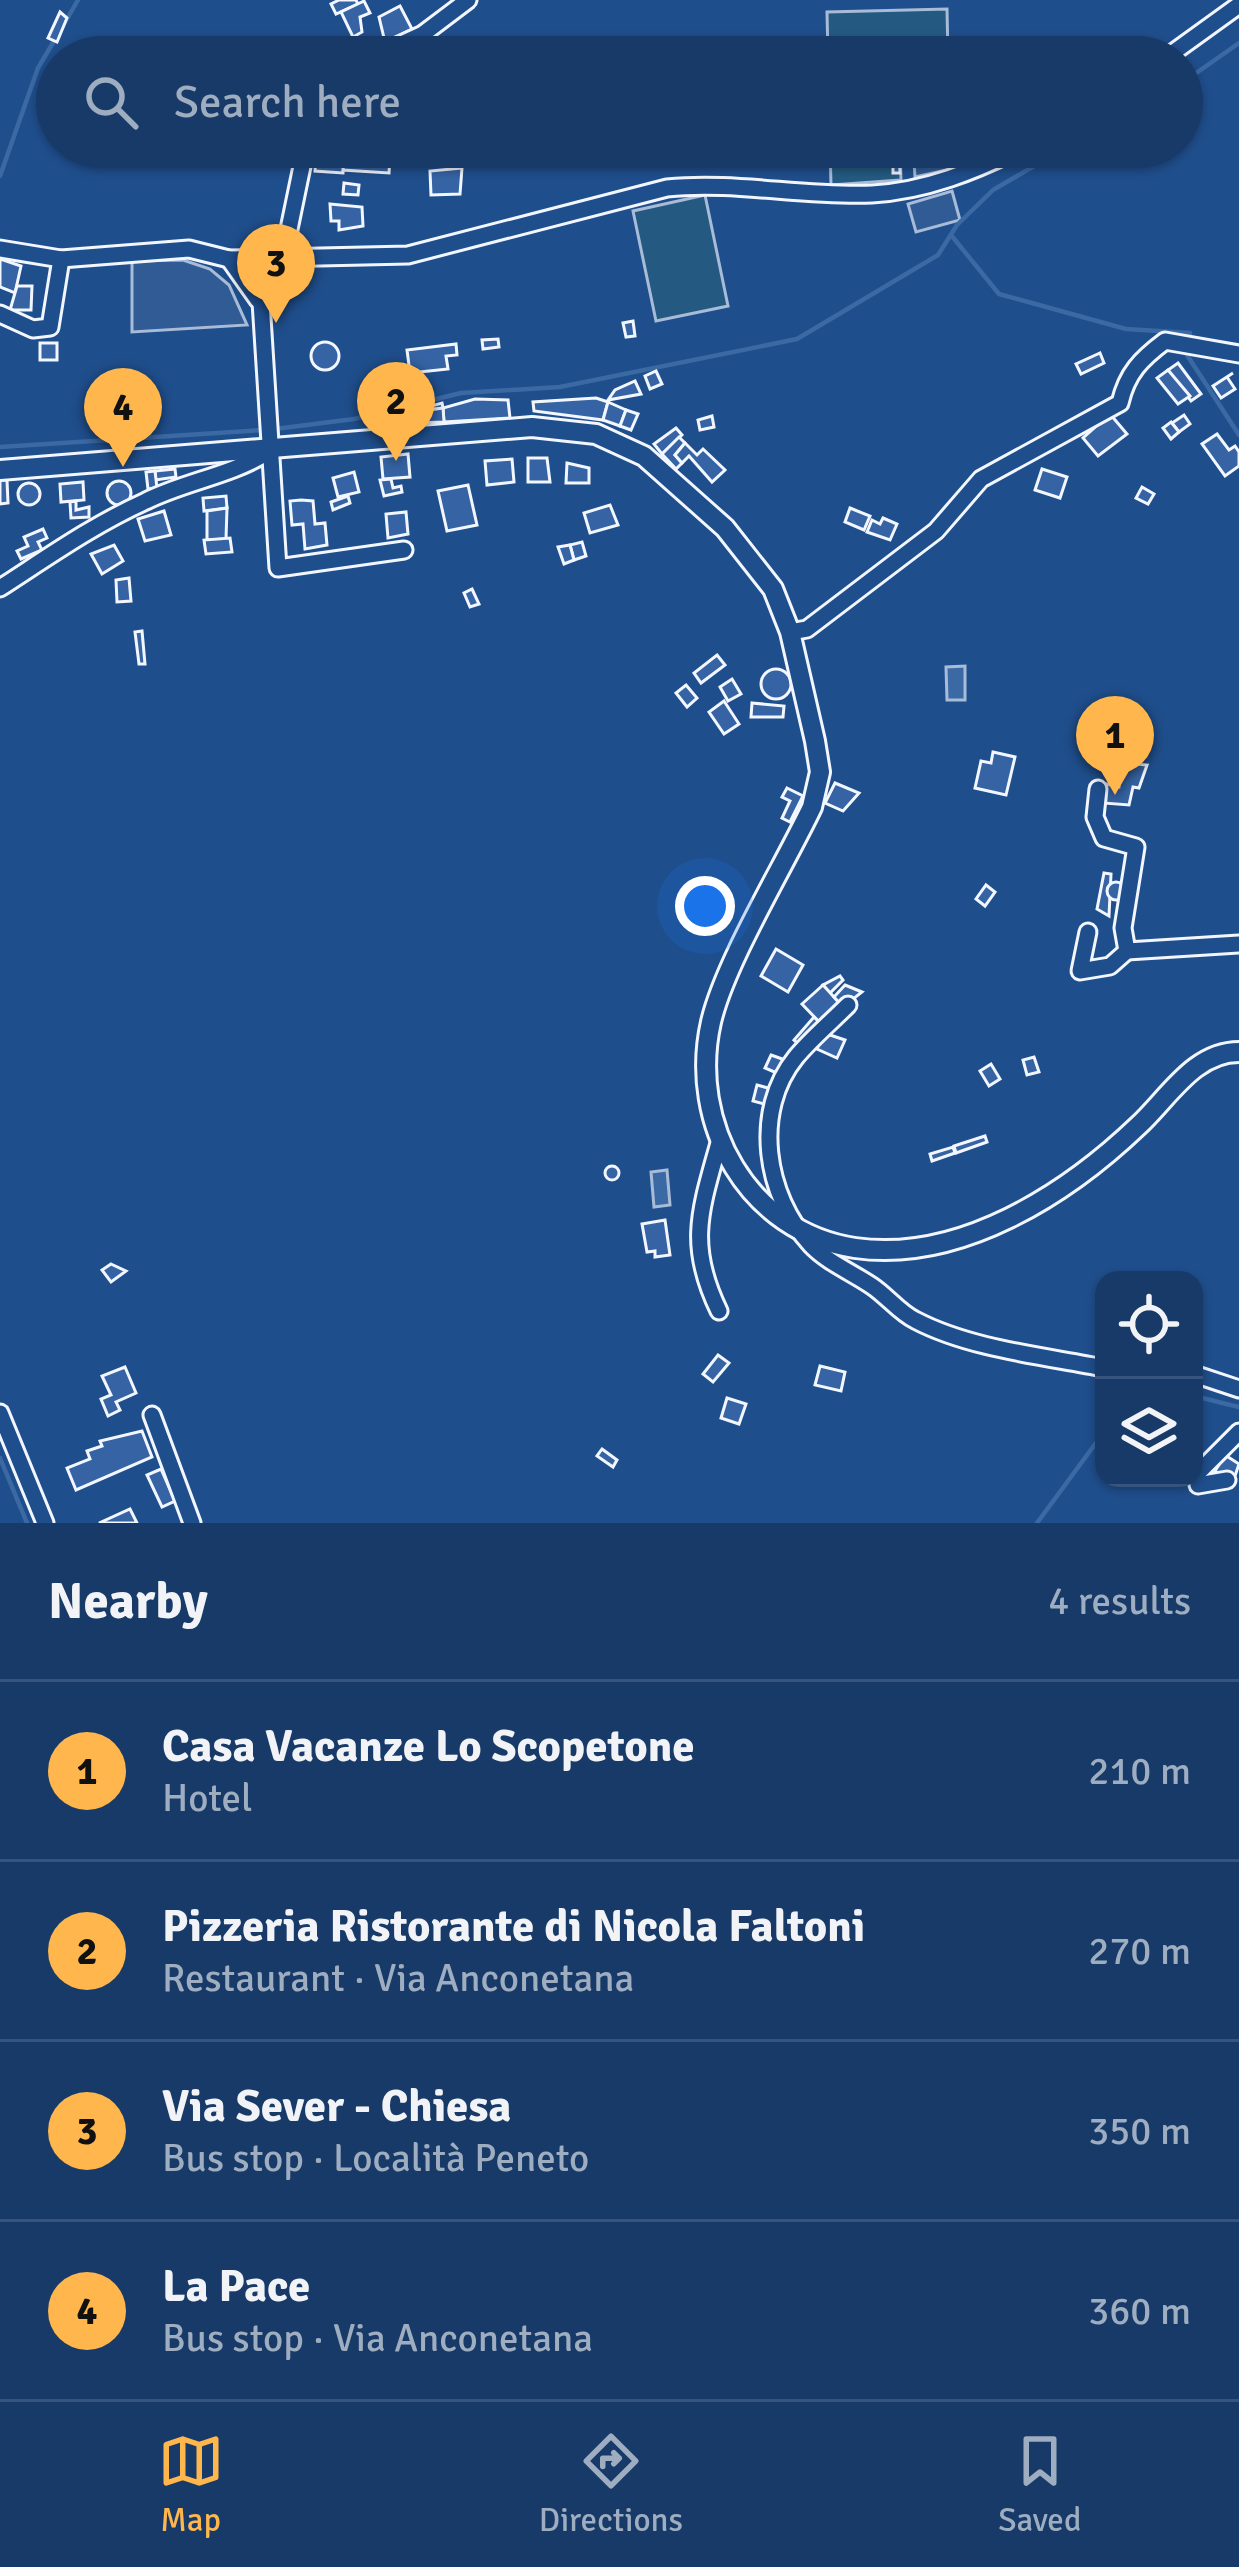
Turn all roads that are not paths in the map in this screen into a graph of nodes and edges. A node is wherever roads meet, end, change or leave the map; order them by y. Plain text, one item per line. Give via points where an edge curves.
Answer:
1 (468, 0) edge
2 (1239, 5) edge
3 (419, 36) edge
4 (1196, 36) edge
5 (302, 168) edge
6 (981, 168) edge
7 (0, 249) edge
8 (61, 259) junction
9 (229, 259) junction
10 (268, 259) junction
11 (260, 304) junction
12 (0, 314) edge
13 (1239, 354) edge
14 (267, 445) junction
15 (0, 470) edge
16 (404, 550) dead end
17 (0, 588) edge
18 (790, 632) junction
19 (1098, 789) dead end
20 (1088, 932) dead end
21 (1239, 944) edge
22 (1127, 951) junction
23 (848, 1005) dead end
24 (1239, 1052) edge
25 (719, 1143) junction
26 (798, 1228) junction
27 (719, 1311) dead end
28 (1095, 1366) edge
29 (1203, 1377) edge
30 (1239, 1389) edge
31 (0, 1413) edge
32 (152, 1414) dead end
33 (1239, 1432) edge
34 (1226, 1480) dead end
35 (44, 1523) edge
36 (192, 1523) edge

1 - 3 street
2 - 4 street
5 - 10 street via 288,234
6 - 10 street via 899,190 667,188 437,250
7 - 8 street
8 - 9 street via 189,249
8 - 12 street via 50,327 33,329
9 - 10 street
9 - 11 street
10 - 11 street
11 - 14 street
13 - 18 street via 1165,341 1139,361 1120,403 981,479 920,544 807,629
14 - 15 main road
14 - 16 street via 278,568
14 - 17 street via 241,469 95,526
14 - 18 main road via 532,427 596,434 644,457 725,528 773,589
18 - 25 main road via 815,741 817,794 711,1021 706,1083
19 - 22 street via 1095,817 1104,838 1136,848
20 - 22 street via 1080,971 1110,966
21 - 22 street
23 - 26 street via 794,1059 772,1102 773,1173
24 - 26 main road via 1192,1069 1102,1158 978,1233 855,1248
25 - 26 main road via 749,1193
25 - 27 street via 696,1241
26 - 28 street via 813,1248 912,1319
29 - 30 street
31 - 35 street
32 - 36 street
33 - 34 street via 1197,1474 1198,1485

